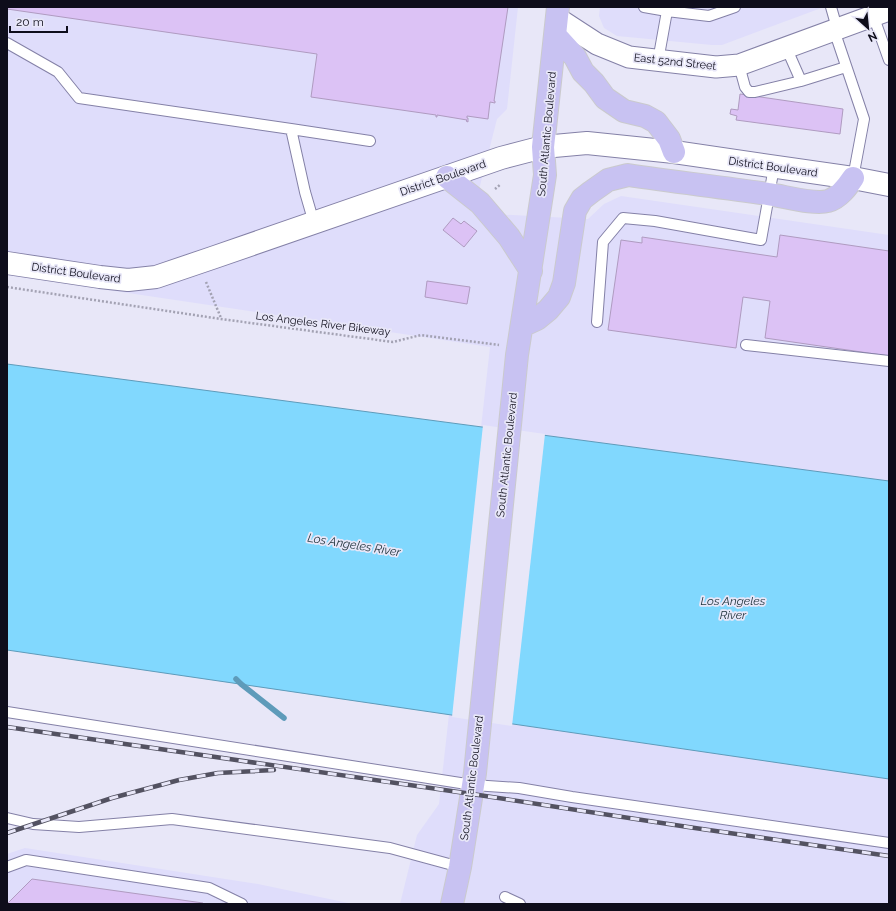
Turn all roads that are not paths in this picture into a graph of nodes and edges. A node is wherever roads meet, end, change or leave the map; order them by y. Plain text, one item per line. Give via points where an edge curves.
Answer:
1 (644, 7) edge
2 (735, 7) edge
3 (831, 7) edge
4 (667, 11) junction
5 (881, 12) edge
6 (557, 20) edge
7 (836, 29) junction
8 (7, 43) edge
9 (786, 47) junction
10 (658, 60) junction
11 (889, 60) edge
12 (739, 65) junction
13 (846, 67) junction
14 (801, 82) junction
15 (291, 129) junction
16 (370, 141) dead end
17 (543, 146) junction
18 (674, 152) junction
19 (774, 167) junction
20 (447, 177) junction
21 (853, 178) junction
22 (889, 185) edge
23 (769, 194) junction
24 (314, 223) junction
25 (7, 263) edge
26 (530, 271) junction
27 (597, 322) dead end
28 (522, 326) junction
29 (746, 345) dead end
30 (889, 361) edge
31 (7, 712) edge
32 (474, 779) junction
33 (7, 818) edge
34 (889, 842) edge
35 (7, 867) edge
36 (460, 867) junction
37 (505, 898) dead end
38 (242, 904) edge
39 (452, 904) edge
40 (520, 904) edge

1 - 4 lane
2 - 4 lane via 709,16
3 - 7 lane
4 - 10 lane
5 - 7 street, East 52nd Street
5 - 11 lane
6 - 10 street, East 52nd Street via 597,44 629,57
6 - 17 main road, South Atlantic Boulevard
6 - 18 main road via 583,72 605,98 624,110 656,122 670,139
7 - 9 street, East 52nd Street
7 - 13 lane
8 - 15 lane via 58,72 79,98
9 - 12 street, East 52nd Street
9 - 14 lane
10 - 12 street, East 52nd Street via 716,67
12 - 14 lane via 745,87 749,92
13 - 14 lane
13 - 21 lane via 864,119
15 - 16 lane
15 - 24 lane
17 - 18 street, District Boulevard via 587,143
17 - 20 street, District Boulevard
17 - 26 main road, South Atlantic Boulevard via 545,175
18 - 19 street, District Boulevard
19 - 21 street, District Boulevard
19 - 23 lane
20 - 24 street, District Boulevard
20 - 26 main road via 480,203 509,237
21 - 22 street, District Boulevard
21 - 23 main road via 839,195 830,200 819,202
23 - 27 lane via 761,240 624,218 603,242
23 - 28 main road via 628,175 608,180 582,199 576,211 564,283 559,297 537,319
24 - 25 street, District Boulevard via 156,277 128,280
26 - 28 main road, South Atlantic Boulevard
28 - 32 main road, South Atlantic Boulevard
29 - 30 lane
31 - 32 lane
32 - 34 lane via 588,799
32 - 36 main road, South Atlantic Boulevard
33 - 36 lane via 32,824 79,827 172,819 390,848
35 - 38 lane via 26,860 209,888
36 - 39 main road, South Atlantic Boulevard
37 - 40 lane

